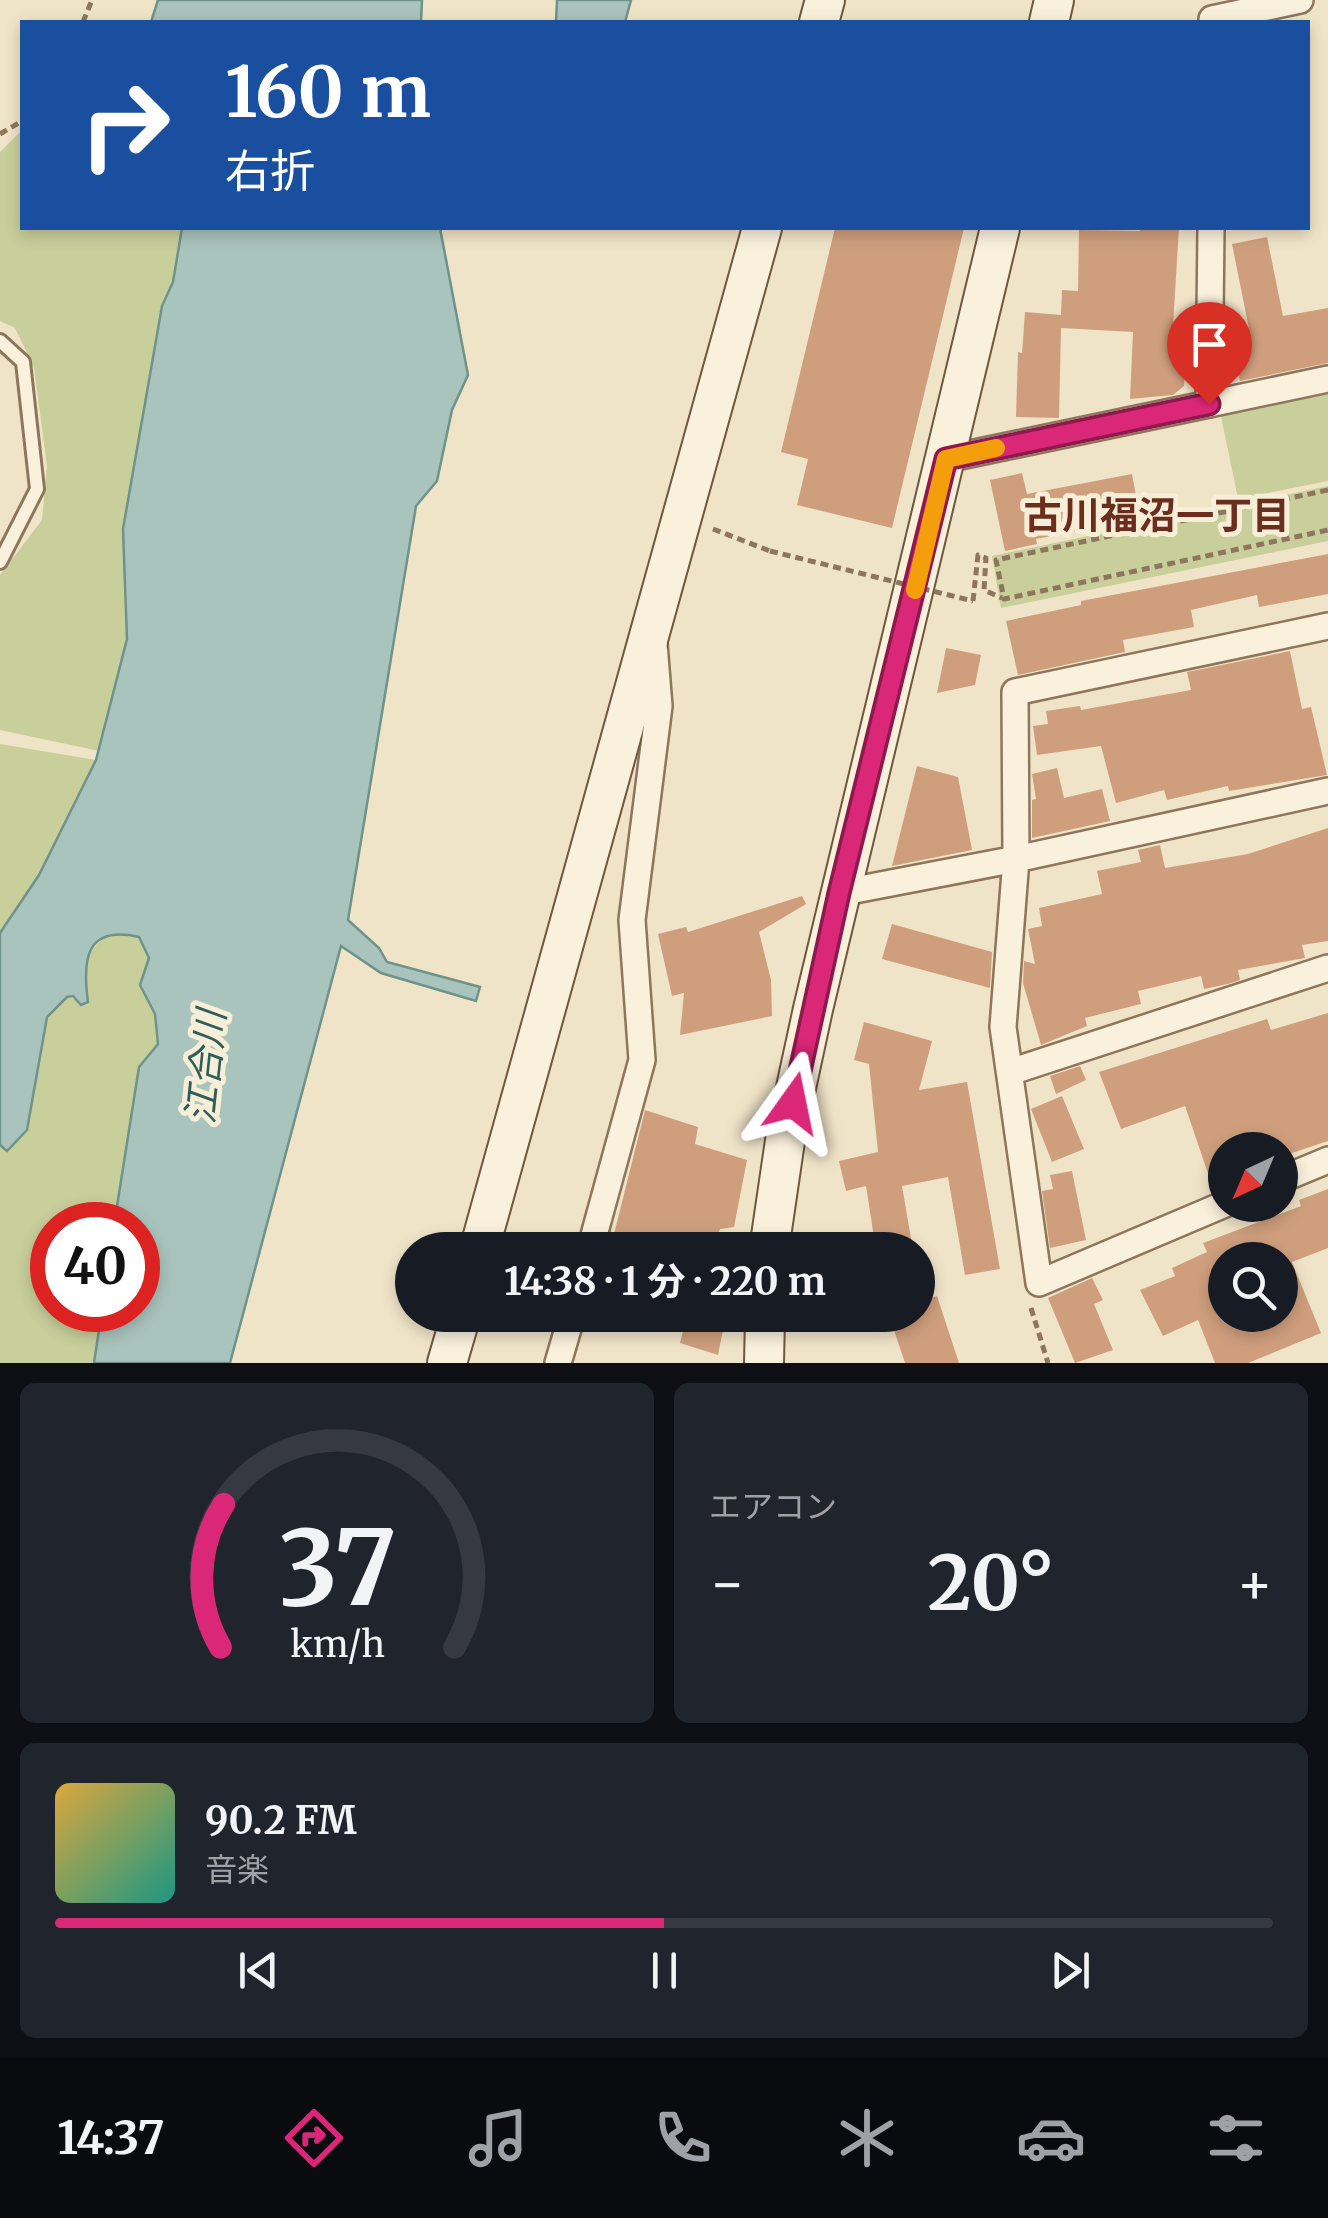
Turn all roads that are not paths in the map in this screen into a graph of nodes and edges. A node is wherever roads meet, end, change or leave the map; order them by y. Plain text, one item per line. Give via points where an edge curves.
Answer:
1 (1300, 0) edge
2 (1212, 20) edge
3 (761, 230) edge
4 (1000, 230) edge
5 (1211, 230) edge
6 (0, 341) edge
7 (1328, 379) edge
8 (1209, 404) junction
9 (946, 459) junction
10 (0, 562) edge
11 (652, 623) junction
12 (1328, 626) edge
13 (1328, 791) edge
14 (1016, 859) junction
15 (839, 893) junction
16 (1328, 968) edge
17 (1010, 1072) junction
18 (1328, 1160) edge
19 (1298, 1172) edge
20 (1208, 1211) edge
21 (484, 1232) edge
22 (595, 1232) edge
23 (772, 1232) edge
24 (456, 1332) edge
25 (567, 1332) edge
26 (765, 1332) edge
27 (448, 1363) edge
28 (558, 1363) edge
29 (764, 1363) edge

1 - 2 street
3 - 11 street
4 - 9 street
5 - 8 street
6 - 10 lane via 22,362 37,488
7 - 8 street
8 - 9 street
9 - 15 street
11 - 21 street
11 - 22 street via 659,706 632,920 642,1060
12 - 14 street via 1015,692
13 - 14 street
14 - 15 street
14 - 17 street via 1003,1027
15 - 23 street via 786,1134
16 - 17 street
17 - 20 street via 1039,1284
18 - 19 street
24 - 27 street
25 - 28 street
26 - 29 street

